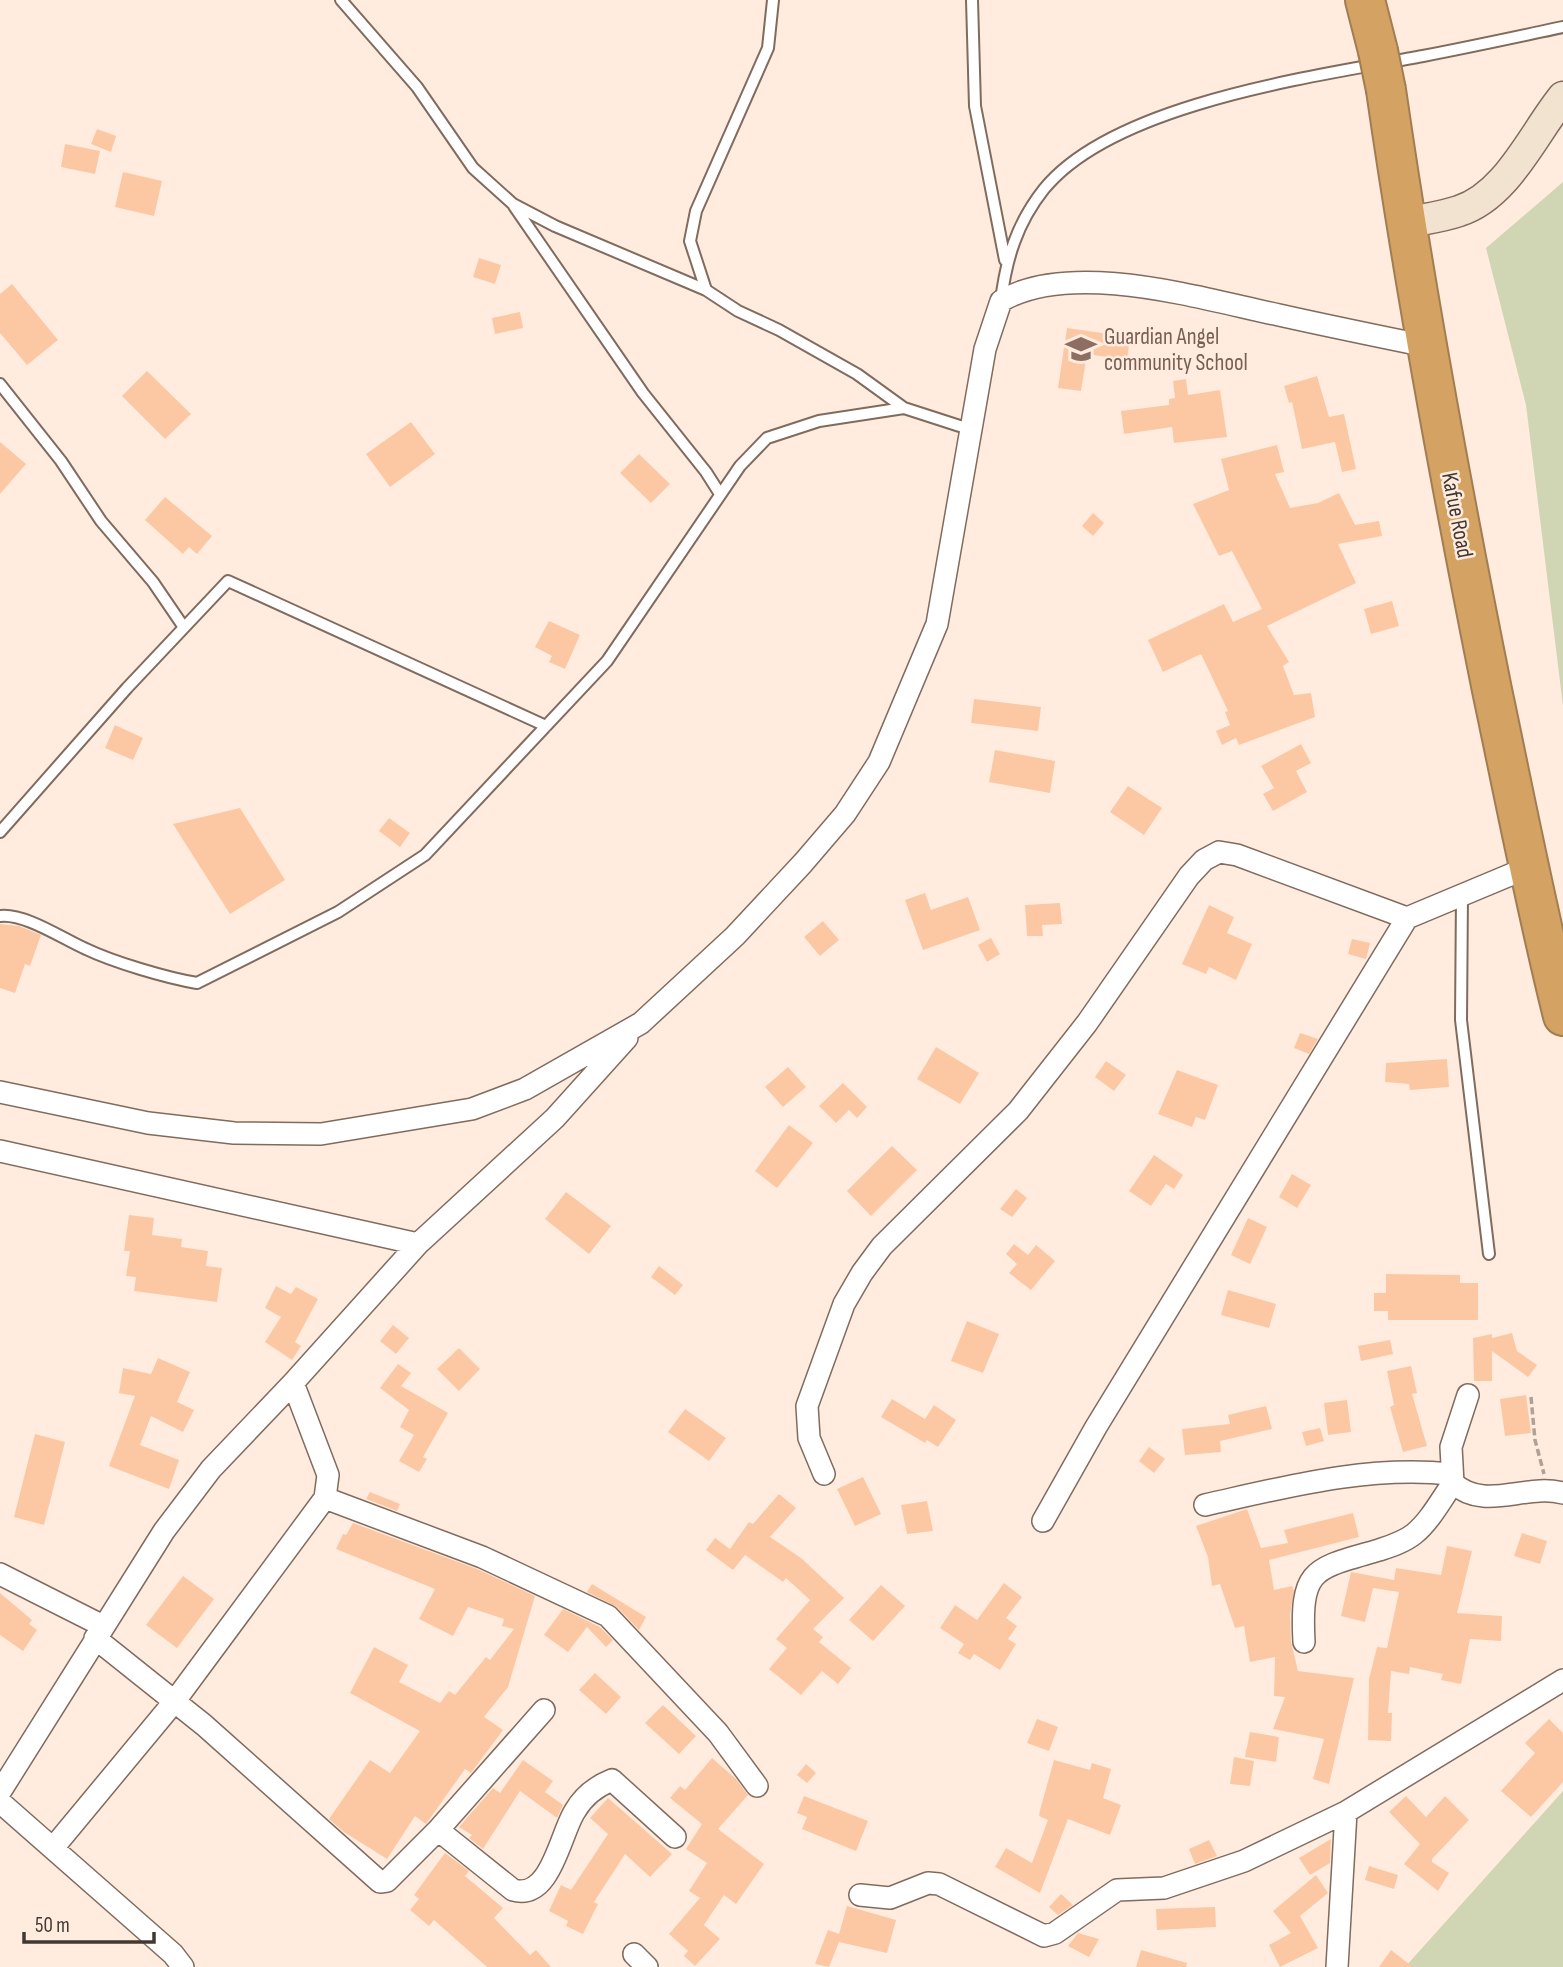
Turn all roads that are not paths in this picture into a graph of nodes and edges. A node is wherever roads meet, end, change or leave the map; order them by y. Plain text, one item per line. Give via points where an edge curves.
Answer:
1 (341, 0) edge
2 (773, 0) edge
3 (972, 0) edge
4 (1362, 4) edge
5 (1563, 27) edge
6 (1563, 97) edge
7 (513, 204) junction
8 (1405, 223) junction
9 (1005, 263) junction
10 (706, 290) junction
11 (1001, 301) junction
12 (1426, 346) junction
13 (0, 384) edge
14 (904, 408) junction
15 (969, 429) junction
16 (720, 494) junction
17 (183, 626) junction
18 (546, 726) junction
19 (0, 832) edge
20 (1529, 867) junction
21 (1462, 894) junction
22 (0, 916) edge
23 (1407, 918) junction
24 (1563, 1016) edge
25 (640, 1023) junction
26 (525, 1089) junction
27 (0, 1092) edge
28 (555, 1118) junction
29 (0, 1151) edge
30 (418, 1244) junction
31 (1489, 1254) dead end
32 (293, 1383) junction
33 (1468, 1395) dead end
34 (824, 1474) dead end
35 (1452, 1478) junction
36 (1556, 1491) edge
37 (325, 1498) junction
38 (1205, 1504) dead end
39 (1043, 1521) dead end
40 (0, 1574) edge
41 (99, 1632) junction
42 (1304, 1642) dead end
43 (1563, 1680) edge
44 (174, 1702) junction
45 (544, 1710) dead end
46 (757, 1786) dead end
47 (0, 1792) edge
48 (0, 1802) edge
49 (1346, 1812) junction
50 (438, 1830) junction
51 (675, 1837) dead end
52 (53, 1848) junction
53 (860, 1895) dead end
54 (183, 1967) edge
55 (1337, 1967) edge

1 - 7 lane via 417,87 473,167
2 - 10 lane via 768,48 696,211 690,241
3 - 9 lane via 975,106
4 - 8 highway, Kafue Road, bridge via 1387,90
5 - 9 lane via 1360,67 1163,114 1098,146 1045,187 1026,215
6 - 8 street via 1488,195 1461,211
7 - 10 lane
7 - 16 lane via 643,393
8 - 12 highway, Kafue Road
9 - 11 lane
10 - 14 lane via 857,374
11 - 12 street via 1021,289 1083,282 1168,291
11 - 15 street via 985,349
12 - 20 highway, Kafue Road
13 - 17 lane
14 - 15 lane
14 - 16 lane via 818,421 767,438
15 - 25 street via 937,624 879,762 845,814 803,863 735,936
16 - 18 lane via 607,661
17 - 18 lane via 220,586 235,582
17 - 19 lane
18 - 22 lane via 425,855 338,912 197,983 88,951 51,931
20 - 21 street
20 - 24 highway, Kafue Road
21 - 23 street
21 - 31 lane via 1461,1020
23 - 34 street via 1237,855 1219,852 1204,860 1018,1111 882,1246 862,1273 844,1304 807,1406 809,1438
23 - 39 street
25 - 26 street
25 - 28 street
26 - 27 street via 472,1109 321,1134 234,1133 148,1123
26 - 28 street via 543,1086 552,1091 558,1099
28 - 30 street
29 - 30 street
30 - 32 street
32 - 37 street via 328,1475
32 - 41 street via 211,1469 164,1531
33 - 35 street via 1451,1447
35 - 36 street via 1464,1493 1481,1498
35 - 38 street via 1395,1471 1352,1475
35 - 42 street via 1413,1535 1316,1572 1303,1608
37 - 44 street
37 - 46 street via 482,1557 608,1616 718,1733
40 - 41 street
41 - 44 street
41 - 47 street
43 - 49 street
44 - 50 street via 380,1882 387,1881
44 - 52 street
45 - 50 street
48 - 52 street
49 - 53 street via 1244,1861 1164,1888 1117,1891 1044,1936 939,1884 928,1883 890,1898
49 - 55 street
50 - 51 street via 520,1892 530,1891 550,1871 574,1812 600,1784 612,1780
52 - 54 street

